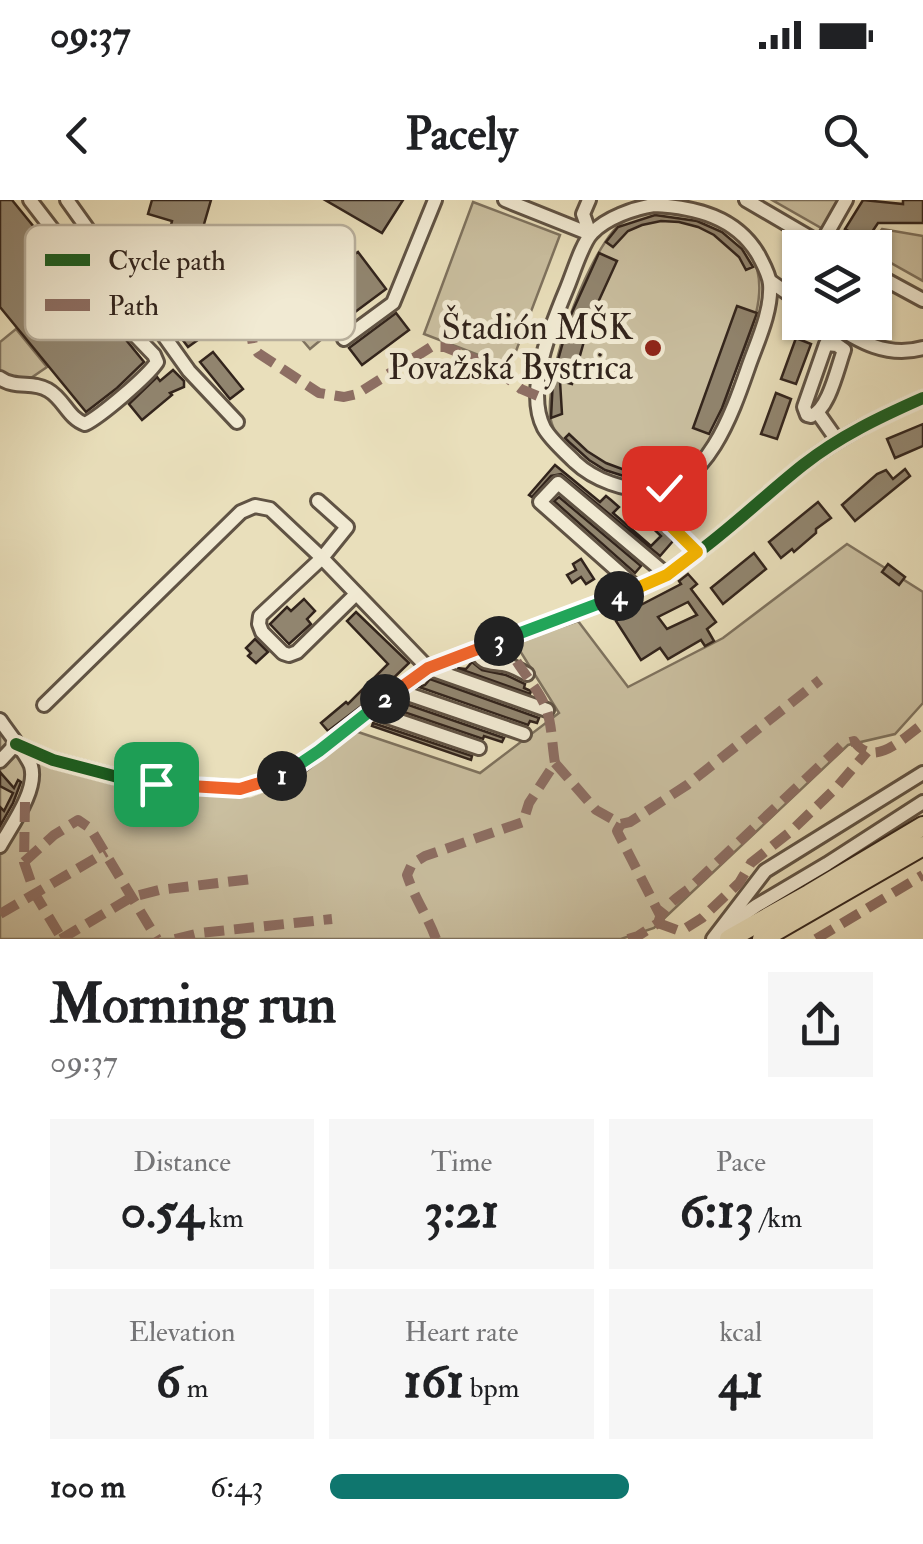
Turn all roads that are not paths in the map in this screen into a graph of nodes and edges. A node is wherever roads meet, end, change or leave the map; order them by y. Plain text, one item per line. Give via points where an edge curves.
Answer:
1 (30, 200) edge
2 (67, 200) edge
3 (436, 200) edge
4 (505, 200) edge
5 (589, 200) edge
6 (746, 200) edge
7 (846, 200) edge
8 (49, 225) edge
9 (85, 225) edge
10 (797, 230) edge
11 (832, 230) edge
12 (590, 234) junction
13 (770, 281) junction
14 (892, 283) edge
15 (782, 289) edge
16 (923, 300) edge
17 (355, 331) edge
18 (140, 340) edge
19 (167, 340) edge
20 (858, 340) edge
21 (923, 348) edge
22 (0, 378) edge
23 (923, 398) edge
24 (818, 414) junction
25 (237, 422) dead end
26 (837, 440) junction
27 (652, 490) junction
28 (318, 501) dead end
29 (697, 552) junction
30 (322, 558) junction
31 (667, 575) junction
32 (638, 589) junction
33 (356, 594) junction
34 (476, 649) junction
35 (428, 668) junction
36 (526, 674) dead end
37 (396, 690) junction
38 (44, 705) dead end
39 (547, 710) dead end
40 (370, 711) junction
41 (0, 720) edge
42 (524, 734) dead end
43 (16, 744) junction
44 (479, 748) dead end
45 (0, 761) edge
46 (923, 773) edge
47 (923, 802) edge
48 (923, 826) edge
49 (0, 846) edge
50 (923, 846) edge
51 (720, 937) edge
52 (762, 939) edge

1 - 8 street
2 - 9 street
3 - 17 street via 392,303
4 - 12 street
5 - 12 street via 582,214
6 - 10 street
7 - 11 street
12 - 13 street via 640,207 687,208 739,231
12 - 27 street via 546,344 539,414 546,431 580,466 621,486
13 - 15 street
13 - 27 street via 758,341 721,435 696,471
14 - 16 street
18 - 22 street via 157,362 85,424 50,391
19 - 25 street
20 - 21 street via 876,348
23 - 26 street
24 - 24 street via 844,350 837,346 826,344 804,407 807,415
24 - 26 street
26 - 29 street
27 - 29 street via 671,525
28 - 30 street via 346,527
29 - 31 street
30 - 33 street
30 - 33 street via 260,616 262,632 283,654 297,652
30 - 38 street via 270,509 242,512
31 - 32 street
31 - 32 street via 558,483 540,502
32 - 34 street
33 - 35 street
34 - 35 street
34 - 36 street via 484,662
35 - 37 street
35 - 39 street
37 - 40 street
37 - 42 street
40 - 43 street via 286,774 240,789 114,776
40 - 44 street
41 - 43 street
43 - 45 street
43 - 49 street via 31,766 31,784
46 - 51 street via 765,871
47 - 51 street via 756,906
48 - 51 highway
50 - 52 highway

